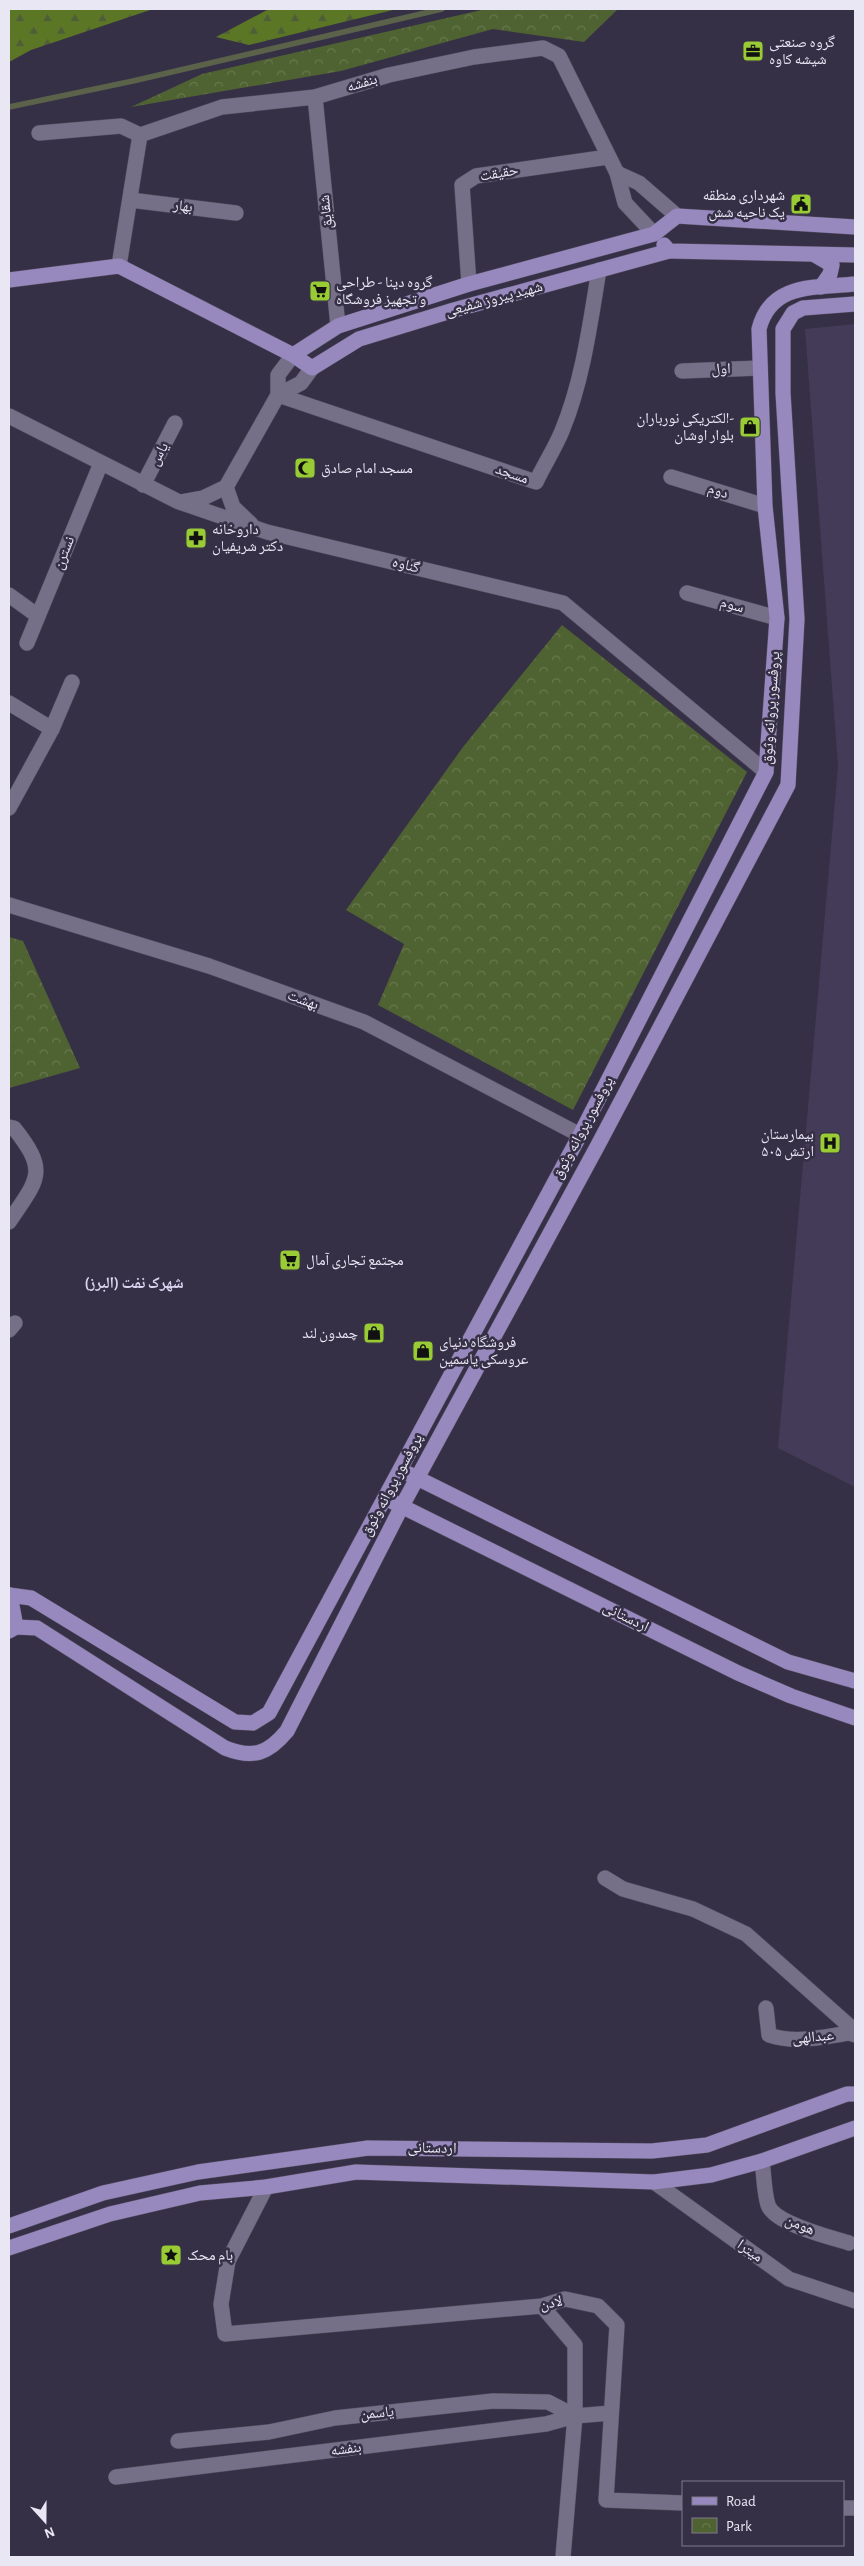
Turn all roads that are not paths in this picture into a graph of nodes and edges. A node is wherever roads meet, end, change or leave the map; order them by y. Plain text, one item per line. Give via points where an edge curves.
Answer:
1 (315, 98) junction
2 (39, 133) dead end
3 (140, 135) junction
4 (608, 156) junction
5 (617, 173) junction
6 (130, 200) junction
7 (236, 213) dead end
8 (677, 216) junction
9 (855, 227) edge
10 (654, 234) junction
11 (670, 251) junction
12 (812, 253) junction
13 (855, 255) edge
14 (119, 266) junction
15 (599, 270) junction
16 (9, 280) edge
17 (469, 284) junction
18 (855, 284) edge
19 (821, 287) junction
20 (855, 304) edge
21 (472, 305) junction
22 (338, 326) junction
23 (344, 346) junction
24 (293, 355) junction
25 (312, 368) junction
26 (760, 368) junction
27 (682, 371) dead end
28 (278, 395) junction
29 (9, 416) edge
30 (175, 423) dead end
31 (101, 463) junction
32 (672, 477) dead end
33 (143, 484) junction
34 (226, 487) junction
35 (179, 502) junction
36 (765, 506) junction
37 (790, 506) junction
38 (253, 527) junction
39 (687, 593) dead end
40 (9, 594) edge
41 (38, 616) junction
42 (777, 618) junction
43 (796, 619) junction
44 (27, 642) dead end
45 (72, 682) dead end
46 (771, 700) junction
47 (793, 700) junction
48 (9, 703) edge
49 (52, 729) junction
50 (766, 772) junction
51 (788, 785) junction
52 (9, 808) edge
53 (9, 905) edge
54 (9, 1127) edge
55 (580, 1135) junction
56 (598, 1145) junction
57 (9, 1222) edge
58 (400, 1470) junction
59 (416, 1478) junction
60 (385, 1498) junction
61 (402, 1506) junction
62 (9, 1595) edge
63 (13, 1629) edge
64 (855, 1681) edge
65 (855, 1718) edge
66 (605, 1878) dead end
67 (766, 2008) dead end
68 (855, 2033) edge
69 (855, 2094) edge
70 (855, 2128) edge
71 (278, 2159) junction
72 (762, 2161) junction
73 (654, 2182) junction
74 (266, 2187) junction
75 (9, 2226) edge
76 (849, 2243) dead end
77 (9, 2248) edge
78 (855, 2301) edge
79 (542, 2306) junction
80 (612, 2413) junction
81 (575, 2416) junction
82 (178, 2441) dead end
83 (116, 2477) dead end
84 (682, 2503) edge
85 (562, 2557) edge

1 - 3 street, بنفشه via 222,107
1 - 4 street, بنفشه via 389,75 464,59 543,48 559,56
1 - 22 street, شقایق
2 - 3 street via 121,126
3 - 6 street
4 - 5 street, بنفشه
4 - 17 street, حقیقت via 476,176 462,185
5 - 8 street via 639,184
5 - 10 street via 625,203
6 - 7 street, بهار
6 - 14 street
8 - 9 main road
8 - 10 main road, شهید پیروز شفیعی
10 - 11 main road
10 - 17 main road, شهید پیروز شفیعی
11 - 12 main road, شهید پیروز شفیعی
11 - 15 main road, شهید پیروز شفیعی
12 - 13 main road, شهید پیروز شفیعی
12 - 19 main road via 832,265
14 - 16 main road
14 - 24 main road
15 - 21 main road, شهید پیروز شفیعی
15 - 28 street, مسجد via 573,400 562,431 536,482
17 - 21 main road
17 - 22 main road, شهید پیروز شفیعی
18 - 19 main road, پروفسور پروانه وثوق
19 - 26 main road, پروفسور پروانه وثوق via 784,294 771,304 758,329
20 - 37 main road, پروفسور پروانه وثوق via 803,308 793,313 783,329
21 - 23 main road, شهید پیروز شفیعی
22 - 23 main road
22 - 24 main road, شهید پیروز شفیعی
23 - 25 main road, شهید پیروز شفیعی
24 - 25 main road
24 - 28 street, شهید پیروز شفیعی via 278,375
25 - 28 street, شهید پیروز شفیعی via 301,383
26 - 27 street, اول
26 - 36 main road, پروفسور پروانه وثوق
28 - 34 street, شهید پیروز شفیعی
29 - 31 street, گناوه
30 - 33 street, یاس
31 - 33 street, گناوه
31 - 41 street, نسترن
32 - 36 street, دوم
33 - 35 street, گناوه
34 - 35 street via 203,498
34 - 38 street via 233,507
35 - 38 street, گناوه
36 - 37 main road
36 - 42 main road, پروفسور پروانه وثوق
37 - 43 main road, پروفسور پروانه وثوق
38 - 50 street, گناوه via 563,603
39 - 42 street, سوم
40 - 41 street
41 - 44 street, نسترن
42 - 43 main road
42 - 46 main road, پروفسور پروانه وثوق
43 - 47 main road, پروفسور پروانه وثوق
45 - 49 street
46 - 47 main road
46 - 50 main road, پروفسور پروانه وثوق
47 - 51 main road, پروفسور پروانه وثوق
48 - 49 street
49 - 52 street
50 - 51 main road
50 - 55 main road, پروفسور پروانه وثوق
51 - 56 main road, پروفسور پروانه وثوق
53 - 55 street, بهشت via 209,966 364,1022
54 - 57 street via 14,1128 30,1148 38,1168 30,1190
55 - 56 main road
55 - 58 main road, پروفسور پروانه وثوق
56 - 59 main road, پروفسور پروانه وثوق
58 - 59 main road, اردستانی
58 - 60 main road, پروفسور پروانه وثوق
59 - 61 main road, پروفسور پروانه وثوق
59 - 64 main road, اردستانی via 788,1662
60 - 61 main road, اردستانی
60 - 62 main road, پروفسور پروانه وثوق via 269,1713 253,1723 235,1722 31,1598
61 - 63 main road, پروفسور پروانه وثوق via 287,1731 275,1746 258,1754 240,1754 225,1748 38,1628
61 - 65 main road, اردستانی via 738,1673
62 - 63 main road
66 - 68 street via 623,1889 693,1909 746,1934
67 - 68 street, عبدالهی via 769,2035 782,2040
69 - 71 main road, اردستانی via 847,2094 707,2145 652,2151 368,2148
70 - 72 main road, اردستانی
71 - 74 main road
71 - 75 main road, اردستانی via 103,2193
72 - 73 main road, اردستانی via 711,2175
72 - 76 street, هومن via 768,2206 776,2215
73 - 74 main road, اردستانی via 356,2172
73 - 78 street, میترا via 789,2279
74 - 77 main road, اردستانی via 200,2194 110,2214
74 - 79 street, لادن via 228,2260 221,2304 225,2334
79 - 80 street, لادن via 565,2299 598,2306 617,2325
79 - 81 street via 575,2345
80 - 81 street, بنفشه
80 - 84 street, لادن via 606,2500
81 - 82 street, یاسمن via 548,2402 493,2401 335,2418 269,2432
81 - 83 street, بنفشه via 546,2424
81 - 85 street

